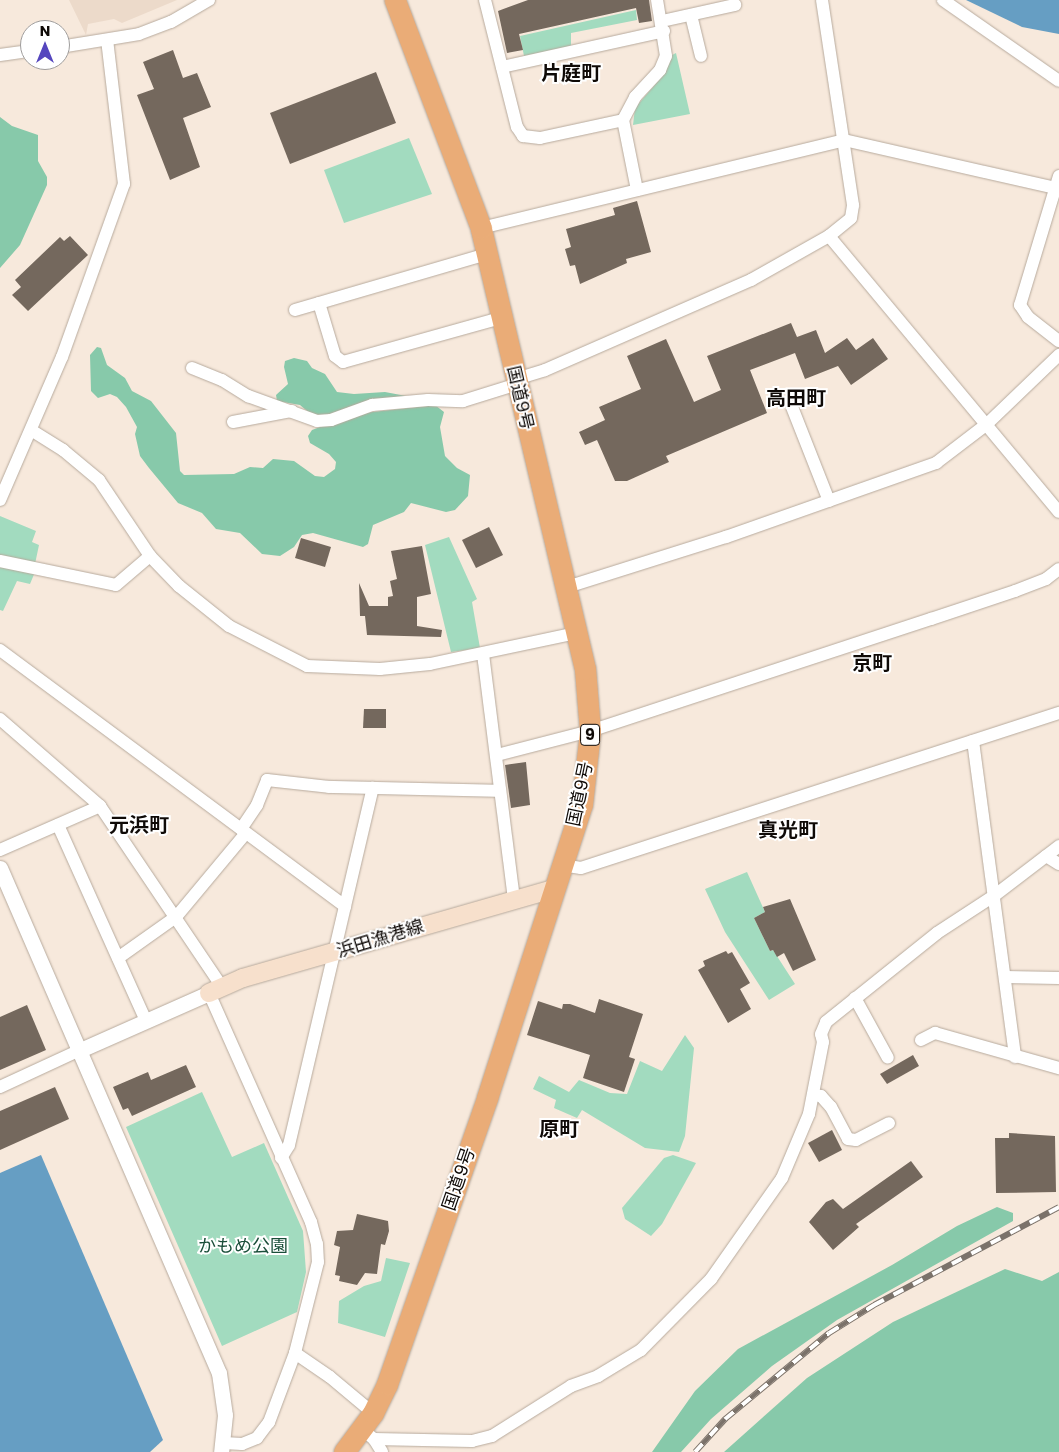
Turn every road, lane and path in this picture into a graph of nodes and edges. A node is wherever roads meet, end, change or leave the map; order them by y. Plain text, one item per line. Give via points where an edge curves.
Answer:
1 (209, 0) edge
2 (395, 0) edge
3 (485, 0) edge
4 (657, 0) edge
5 (822, 0) edge
6 (943, 0) edge
7 (735, 5) dead end
8 (691, 15) junction
9 (663, 26) junction
10 (107, 40) junction
11 (70, 46) edge
12 (20, 53) edge
13 (0, 56) edge
14 (701, 56) dead end
15 (502, 66) junction
16 (1059, 81) edge
17 (623, 120) junction
18 (844, 140) junction
19 (1058, 184) edge
20 (637, 190) junction
21 (481, 228) junction
22 (829, 236) junction
23 (486, 254) junction
24 (319, 303) junction
25 (295, 310) dead end
26 (501, 318) junction
27 (1059, 341) edge
28 (1059, 355) edge
29 (192, 368) dead end
30 (517, 381) junction
31 (792, 407) dead end
32 (292, 411) junction
33 (233, 422) dead end
34 (987, 424) junction
35 (31, 430) junction
36 (0, 500) edge
37 (829, 501) junction
38 (1059, 512) edge
39 (150, 556) junction
40 (0, 561) edge
41 (1059, 569) edge
42 (564, 588) junction
43 (576, 632) junction
44 (0, 650) edge
45 (484, 654) junction
46 (1059, 712) edge
47 (0, 719) edge
48 (590, 731) junction
49 (973, 741) junction
50 (497, 755) junction
51 (373, 788) junction
52 (500, 791) junction
53 (100, 806) junction
54 (58, 824) junction
55 (243, 831) junction
56 (1059, 846) edge
57 (0, 850) edge
58 (1046, 856) junction
59 (1059, 864) edge
60 (562, 865) junction
61 (0, 868) edge
62 (553, 890) junction
63 (995, 895) junction
64 (514, 899) junction
65 (345, 906) junction
66 (176, 918) junction
67 (332, 954) junction
68 (118, 958) junction
69 (1005, 977) junction
70 (1059, 978) edge
71 (215, 990) junction
72 (855, 998) junction
73 (146, 1020) junction
74 (921, 1040) dead end
75 (78, 1051) junction
76 (1015, 1057) junction
77 (888, 1058) dead end
78 (1059, 1068) edge
79 (0, 1087) edge
80 (813, 1094) junction
81 (888, 1123) dead end
82 (281, 1158) junction
83 (295, 1353) junction
84 (370, 1427) junction
85 (222, 1448) edge
86 (344, 1452) edge
87 (382, 1452) edge

1 - 10 street via 158,27
2 - 21 highway, 国道9号 / 9
3 - 15 street
4 - 9 street
5 - 18 street
6 - 16 street
7 - 8 street
8 - 9 street
8 - 14 street
9 - 15 street
9 - 17 street via 667,47 663,63 635,97
10 - 11 street
10 - 35 street via 124,184 62,357
12 - 13 street
15 - 17 street via 517,127 523,136 540,138
17 - 20 street
18 - 19 street
18 - 20 street
18 - 22 street via 853,214
19 - 27 street via 1020,306 1028,317
20 - 21 street
21 - 23 highway, 国道9号 / 9
22 - 30 street via 744,283
22 - 34 street
23 - 24 street
23 - 26 highway, 国道9号 / 9
24 - 25 street
24 - 26 street via 336,356 343,362
26 - 30 highway, 国道9号 / 9
28 - 34 street
29 - 32 street via 222,380 248,396
30 - 32 street via 463,401 428,400 372,405 331,420 317,421
30 - 42 highway, 国道9号 / 9
31 - 37 street
32 - 33 street
34 - 37 street via 936,463
34 - 38 street
35 - 36 street
35 - 39 street via 63,450 98,480
37 - 42 street via 726,538
39 - 40 street via 116,585
39 - 45 street via 215,617 306,666 380,669
41 - 48 street via 1046,579 1015,591
42 - 43 highway, 国道9号 / 9
43 - 45 street
43 - 48 highway, 国道9号 / 9 via 585,669
44 - 55 street
45 - 50 street
46 - 49 street
47 - 53 street
48 - 50 street
48 - 60 highway, 国道9号 / 9 via 582,804
49 - 60 street via 581,868
49 - 63 street
50 - 52 street
51 - 52 street
51 - 55 street via 267,780
51 - 65 street
52 - 64 street
53 - 54 street
53 - 66 street
54 - 57 street
54 - 68 street
55 - 65 street
55 - 66 street
56 - 58 street
58 - 59 street
58 - 63 street
60 - 62 highway, 国道9号 / 9
61 - 75 street
62 - 64 main road, 浜田漁港線
62 - 84 highway, 国道9号 / 9 via 478,1123
63 - 69 street
63 - 72 street via 936,933
64 - 67 main road, 浜田漁港線
65 - 67 street
66 - 68 street
66 - 71 street
67 - 71 main road, 浜田漁港線 via 243,978
67 - 82 street via 289,1146
68 - 73 street
69 - 70 street
69 - 76 street
71 - 73 street
71 - 82 street
72 - 77 street
72 - 80 street via 826,1022 821,1034 823,1042
73 - 75 street
74 - 76 street via 935,1033
75 - 79 street
75 - 85 street via 219,1374 224,1395
76 - 78 street
80 - 81 street via 820,1096 830,1107 848,1139 856,1140
80 - 84 street via 803,1134 782,1178 757,1218 711,1279 641,1350 598,1376 571,1386 492,1436 472,1441
82 - 83 street via 318,1244 318,1262
83 - 84 street via 330,1377
83 - 85 street via 269,1422 257,1438
84 - 86 highway, 国道9号 / 9
84 - 87 street

